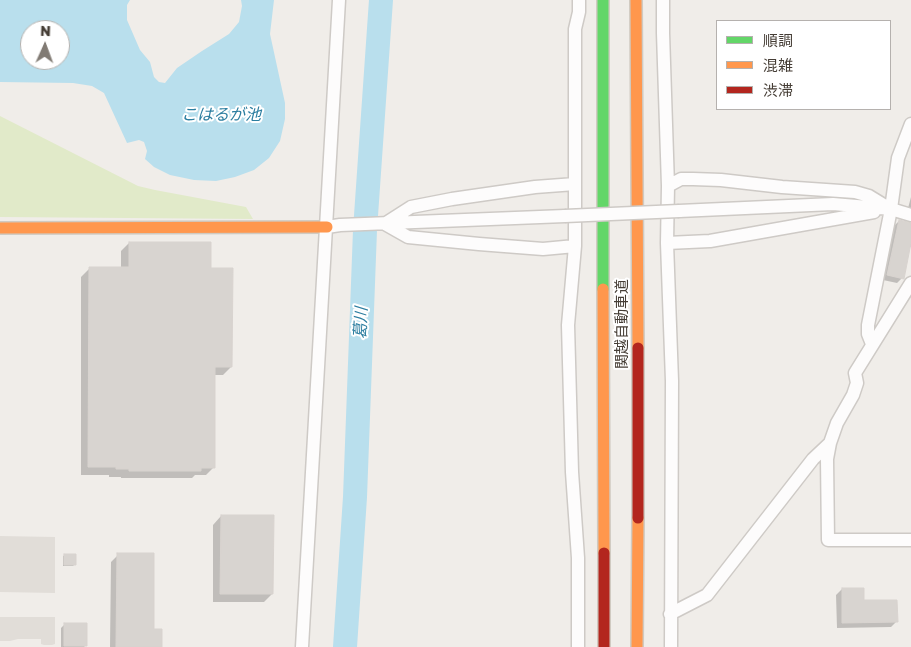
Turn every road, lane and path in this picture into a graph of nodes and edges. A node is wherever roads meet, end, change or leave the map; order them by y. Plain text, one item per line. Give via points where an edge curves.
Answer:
1 (340, 0) edge
2 (579, 0) edge
3 (603, 0) edge
4 (636, 0) edge
5 (663, 0) edge
6 (911, 124) edge
7 (575, 184) junction
8 (668, 186) junction
9 (891, 209) junction
10 (911, 215) edge
11 (383, 224) junction
12 (327, 227) junction
13 (0, 228) edge
14 (667, 244) junction
15 (574, 246) junction
16 (911, 283) edge
17 (872, 344) junction
18 (830, 443) junction
19 (911, 540) edge
20 (670, 614) junction
21 (302, 647) edge
22 (578, 647) edge
23 (604, 647) edge
24 (637, 647) edge
25 (670, 647) edge

1 - 12 street
2 - 7 street via 575,39
3 - 23 main road, 関越自動車道
4 - 24 main road, 関越自動車道
5 - 8 street
6 - 9 street via 898,158
7 - 11 street via 452,199 411,208
7 - 15 street
8 - 9 street via 680,179 702,179 855,192
8 - 14 street
9 - 10 street
9 - 11 street, bridge via 833,204
9 - 14 street via 710,241
9 - 17 street via 868,324
11 - 12 street
11 - 15 street via 408,237 543,249
12 - 13 main road
12 - 21 street
14 - 20 street via 672,381
15 - 22 street via 568,325 578,558
16 - 17 street
17 - 18 street via 855,373 857,383 853,395
18 - 19 street via 827,459 828,540
18 - 20 street via 813,459 707,595
20 - 25 street

